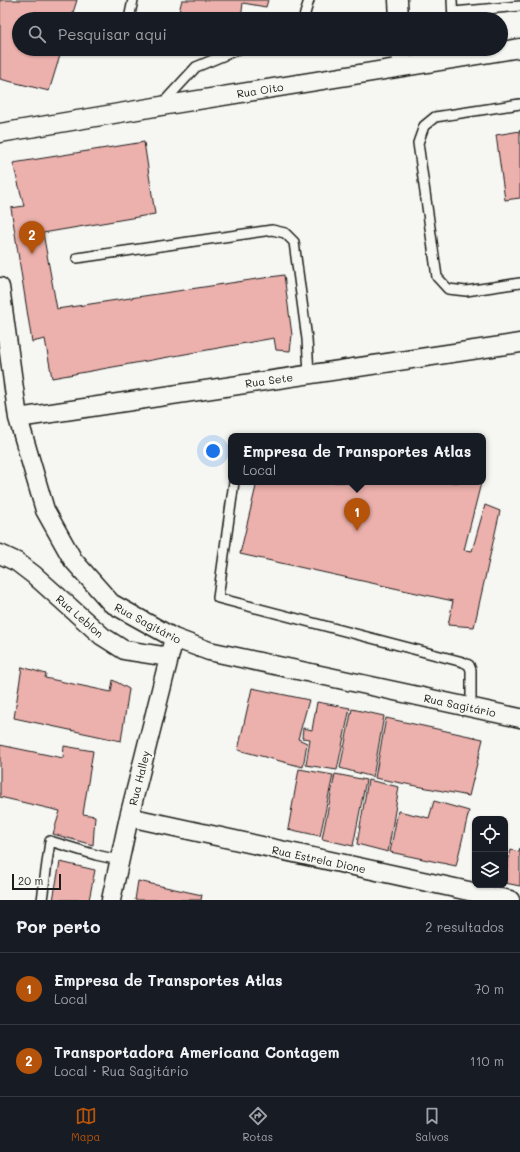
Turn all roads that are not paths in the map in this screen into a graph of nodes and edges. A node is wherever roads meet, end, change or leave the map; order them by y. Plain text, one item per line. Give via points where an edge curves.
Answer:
1 (133, 0) edge
2 (309, 0) edge
3 (398, 0) edge
4 (452, 0) edge
5 (520, 6) edge
6 (131, 12) edge
7 (306, 12) edge
8 (399, 12) edge
9 (453, 12) edge
10 (475, 12) edge
11 (520, 48) edge
12 (508, 49) edge
13 (222, 56) edge
14 (401, 56) edge
15 (446, 56) edge
16 (402, 67) junction
17 (520, 104) edge
18 (161, 106) junction
19 (0, 133) edge
20 (77, 258) dead end
21 (520, 283) edge
22 (0, 287) edge
23 (520, 343) edge
24 (309, 374) junction
25 (18, 418) junction
26 (234, 485) edge
27 (0, 554) edge
28 (174, 638) junction
29 (170, 656) junction
30 (471, 707) junction
31 (520, 718) edge
32 (129, 817) junction
33 (119, 860) junction
34 (42, 900) edge
35 (111, 900) edge
36 (510, 900) edge

1 - 6 lane
2 - 7 lane
3 - 8 street
4 - 9 lane
5 - 10 lane
11 - 12 street, Rua Oito
13 - 18 lane via 196,67
14 - 16 street
15 - 16 street, Rua Oito
16 - 18 street, Rua Oito
17 - 21 lane via 435,118 424,126 418,143 437,277 448,289 466,291
18 - 19 street, Rua Oito
20 - 24 lane via 272,230 285,233 294,242
22 - 25 street, Rua Sagitário
23 - 24 street, Rua Sete
24 - 25 street, Rua Sete
25 - 28 street, Rua Sagitário via 46,510 73,560 111,603
26 - 30 lane via 218,598 463,662 469,665 471,670
27 - 29 street, Rua Leblon via 17,562 34,575 102,636 124,650
28 - 29 street, Rua Halley
28 - 30 street, Rua Sagitário via 209,651
29 - 32 street, Rua Halley
30 - 31 street, Rua Sagitário
32 - 33 street, Rua Halley
32 - 36 street, Rua Estrela Dione
33 - 34 lane via 50,841
33 - 35 street, Rua Halley

